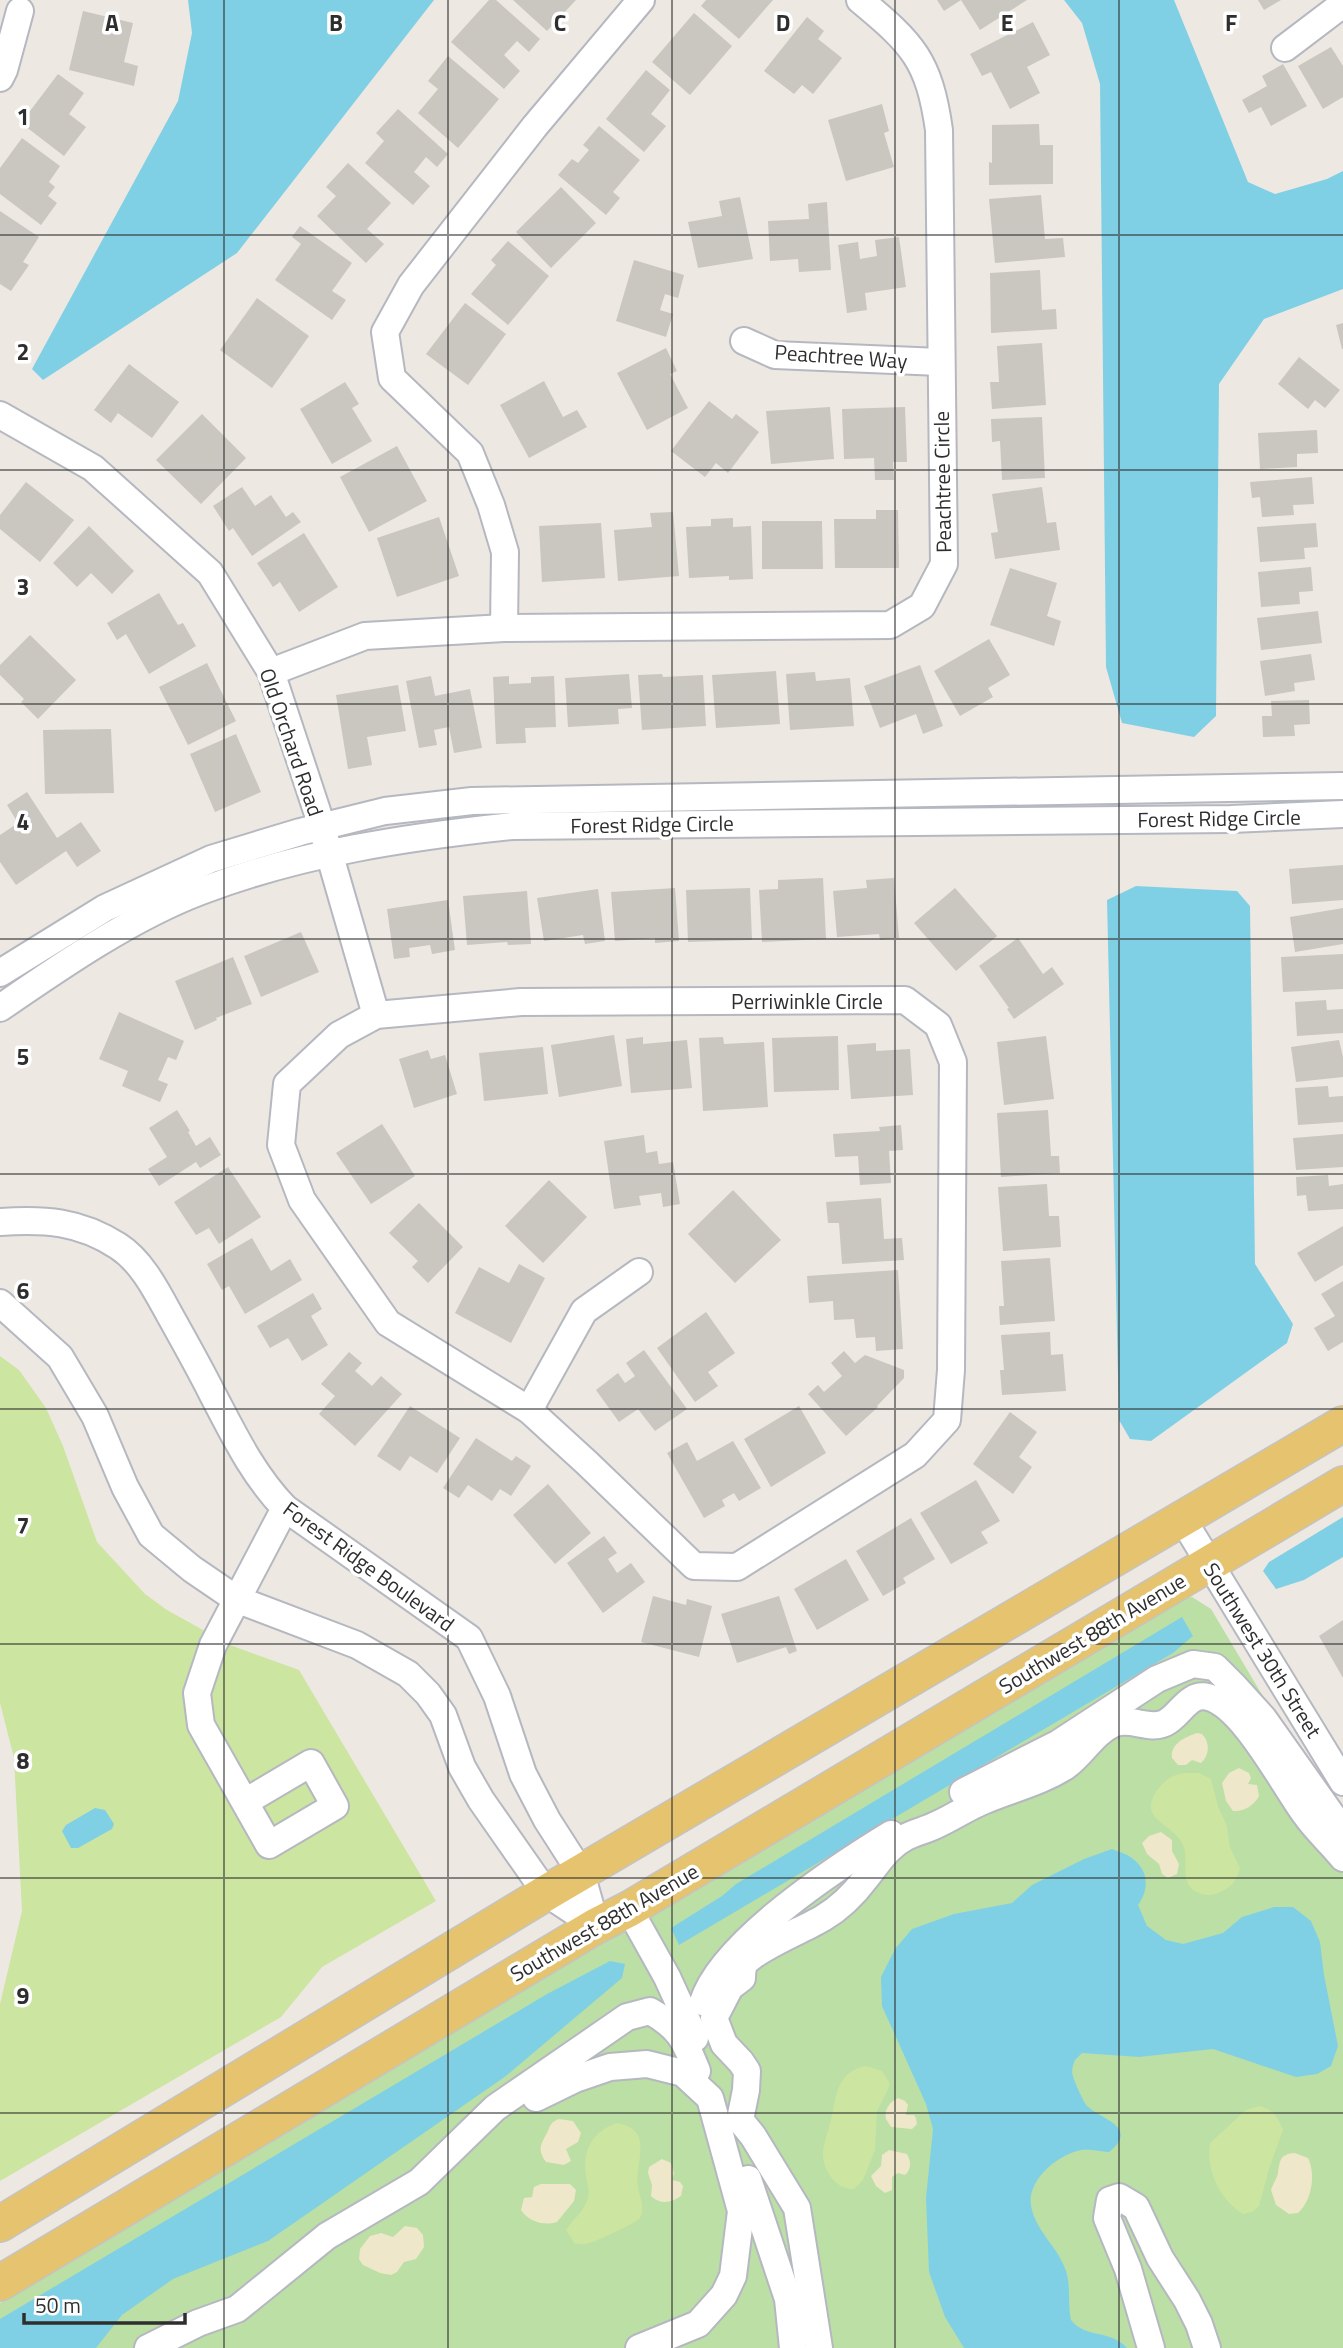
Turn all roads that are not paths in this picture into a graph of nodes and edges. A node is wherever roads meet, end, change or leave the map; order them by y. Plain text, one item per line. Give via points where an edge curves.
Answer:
1 (641, 0) edge
2 (860, 0) edge
3 (1343, 4) edge
4 (20, 11) dead end
5 (1285, 48) dead end
6 (0, 78) edge
7 (744, 341) dead end
8 (940, 362) junction
9 (0, 415) edge
10 (504, 628) junction
11 (271, 672) junction
12 (1343, 786) edge
13 (1343, 814) edge
14 (321, 827) junction
15 (329, 854) junction
16 (0, 973) edge
17 (0, 1008) edge
18 (376, 1014) junction
19 (0, 1222) edge
20 (639, 1272) dead end
21 (0, 1303) edge
22 (529, 1410) junction
23 (1343, 1424) edge
24 (1343, 1484) edge
25 (285, 1507) junction
26 (1182, 1520) junction
27 (1209, 1563) junction
28 (236, 1599) junction
29 (1332, 1740) edge
30 (1343, 1782) edge
31 (244, 1802) dead end
32 (1343, 1831) edge
33 (1343, 1858) edge
34 (581, 1873) junction
35 (546, 1893) junction
36 (629, 1909) junction
37 (596, 1926) junction
38 (702, 2025) dead end
39 (697, 2071) dead end
40 (459, 2156) dead end
41 (0, 2224) edge
42 (738, 2241) junction
43 (779, 2270) junction
44 (0, 2283) edge
45 (148, 2348) edge
46 (639, 2348) edge
47 (793, 2348) edge
48 (819, 2348) edge
49 (1151, 2348) edge
50 (1207, 2348) edge

1 - 10 street via 411,285 385,332 392,377 470,453 505,552
2 - 8 street, Peachtree Circle via 900,33 917,55 934,95 939,130
3 - 5 street
4 - 6 street
7 - 8 street, Peachtree Way via 775,355
8 - 10 street, Peachtree Circle via 944,564 922,606 890,625
9 - 11 street, Old Orchard Road via 93,468 210,573
10 - 11 street, Peachtree Circle via 365,636
11 - 14 street, Old Orchard Road
12 - 14 street, Forest Ridge Circle via 472,801 385,810
13 - 15 street, Forest Ridge Circle via 512,826 419,836
14 - 15 street, Old Orchard Road
14 - 16 street, Forest Ridge Circle via 211,859 163,880 105,908
15 - 17 street, Forest Ridge Circle via 199,891 123,928
15 - 18 street, Old Orchard Road
18 - 22 street, Perriwinkle Circle via 339,1035 287,1084 281,1144 302,1200 388,1323
18 - 22 street, Perriwinkle Circle via 521,1002 905,1000 938,1025 953,1062 947,1419 915,1455 737,1567 694,1566
19 - 25 street, Forest Ridge Boulevard via 42,1220 76,1226 119,1247 135,1261 158,1294 237,1442 265,1487
20 - 22 street via 584,1311
21 - 28 street via 60,1357 95,1416 151,1535
23 - 26 main road
24 - 27 main road, Southwest 88th Avenue
25 - 28 street
25 - 34 street, Forest Ridge Boulevard via 469,1638 497,1696 523,1774
26 - 27 street, Southwest 30th Street
26 - 34 main road
27 - 29 street, Southwest 30th Street
27 - 36 main road, Southwest 88th Avenue
28 - 31 street via 213,1645 197,1693 201,1725
28 - 35 street via 357,1645 408,1674 443,1715 462,1767 481,1800
29 - 30 street, Southwest 30th Street
32 - 38 street via 1249,1702 1215,1667 1193,1664 1157,1679 1059,1743 928,1811 791,1904 755,1931 719,1972 703,2000
33 - 48 street via 1314,1827 1252,1735 1225,1706 1203,1696 1189,1701 1164,1723 1150,1727 1115,1722 1069,1764 1044,1779 968,1806 892,1845 830,1914 746,1962 742,1978 730,1987 714,2018 724,2044 747,2071 740,2120 797,2208
34 - 35 main road
34 - 37 street, Forest Ridge Boulevard
35 - 37 street
35 - 41 main road
36 - 37 main road, Southwest 88th Avenue
36 - 43 street via 700,2048
37 - 44 main road, Southwest 88th Avenue
39 - 45 street via 671,2023 650,2011 627,2017 495,2108 419,2182 327,2236 237,2309
40 - 42 street via 511,2113 575,2079 610,2067 647,2064 682,2073 710,2098 741,2211
42 - 43 street via 749,2254
42 - 46 street via 733,2276 713,2309 698,2324
43 - 47 street via 788,2299
49 - 50 street via 1128,2269 1107,2218 1110,2200 1119,2197 1136,2207 1187,2300

